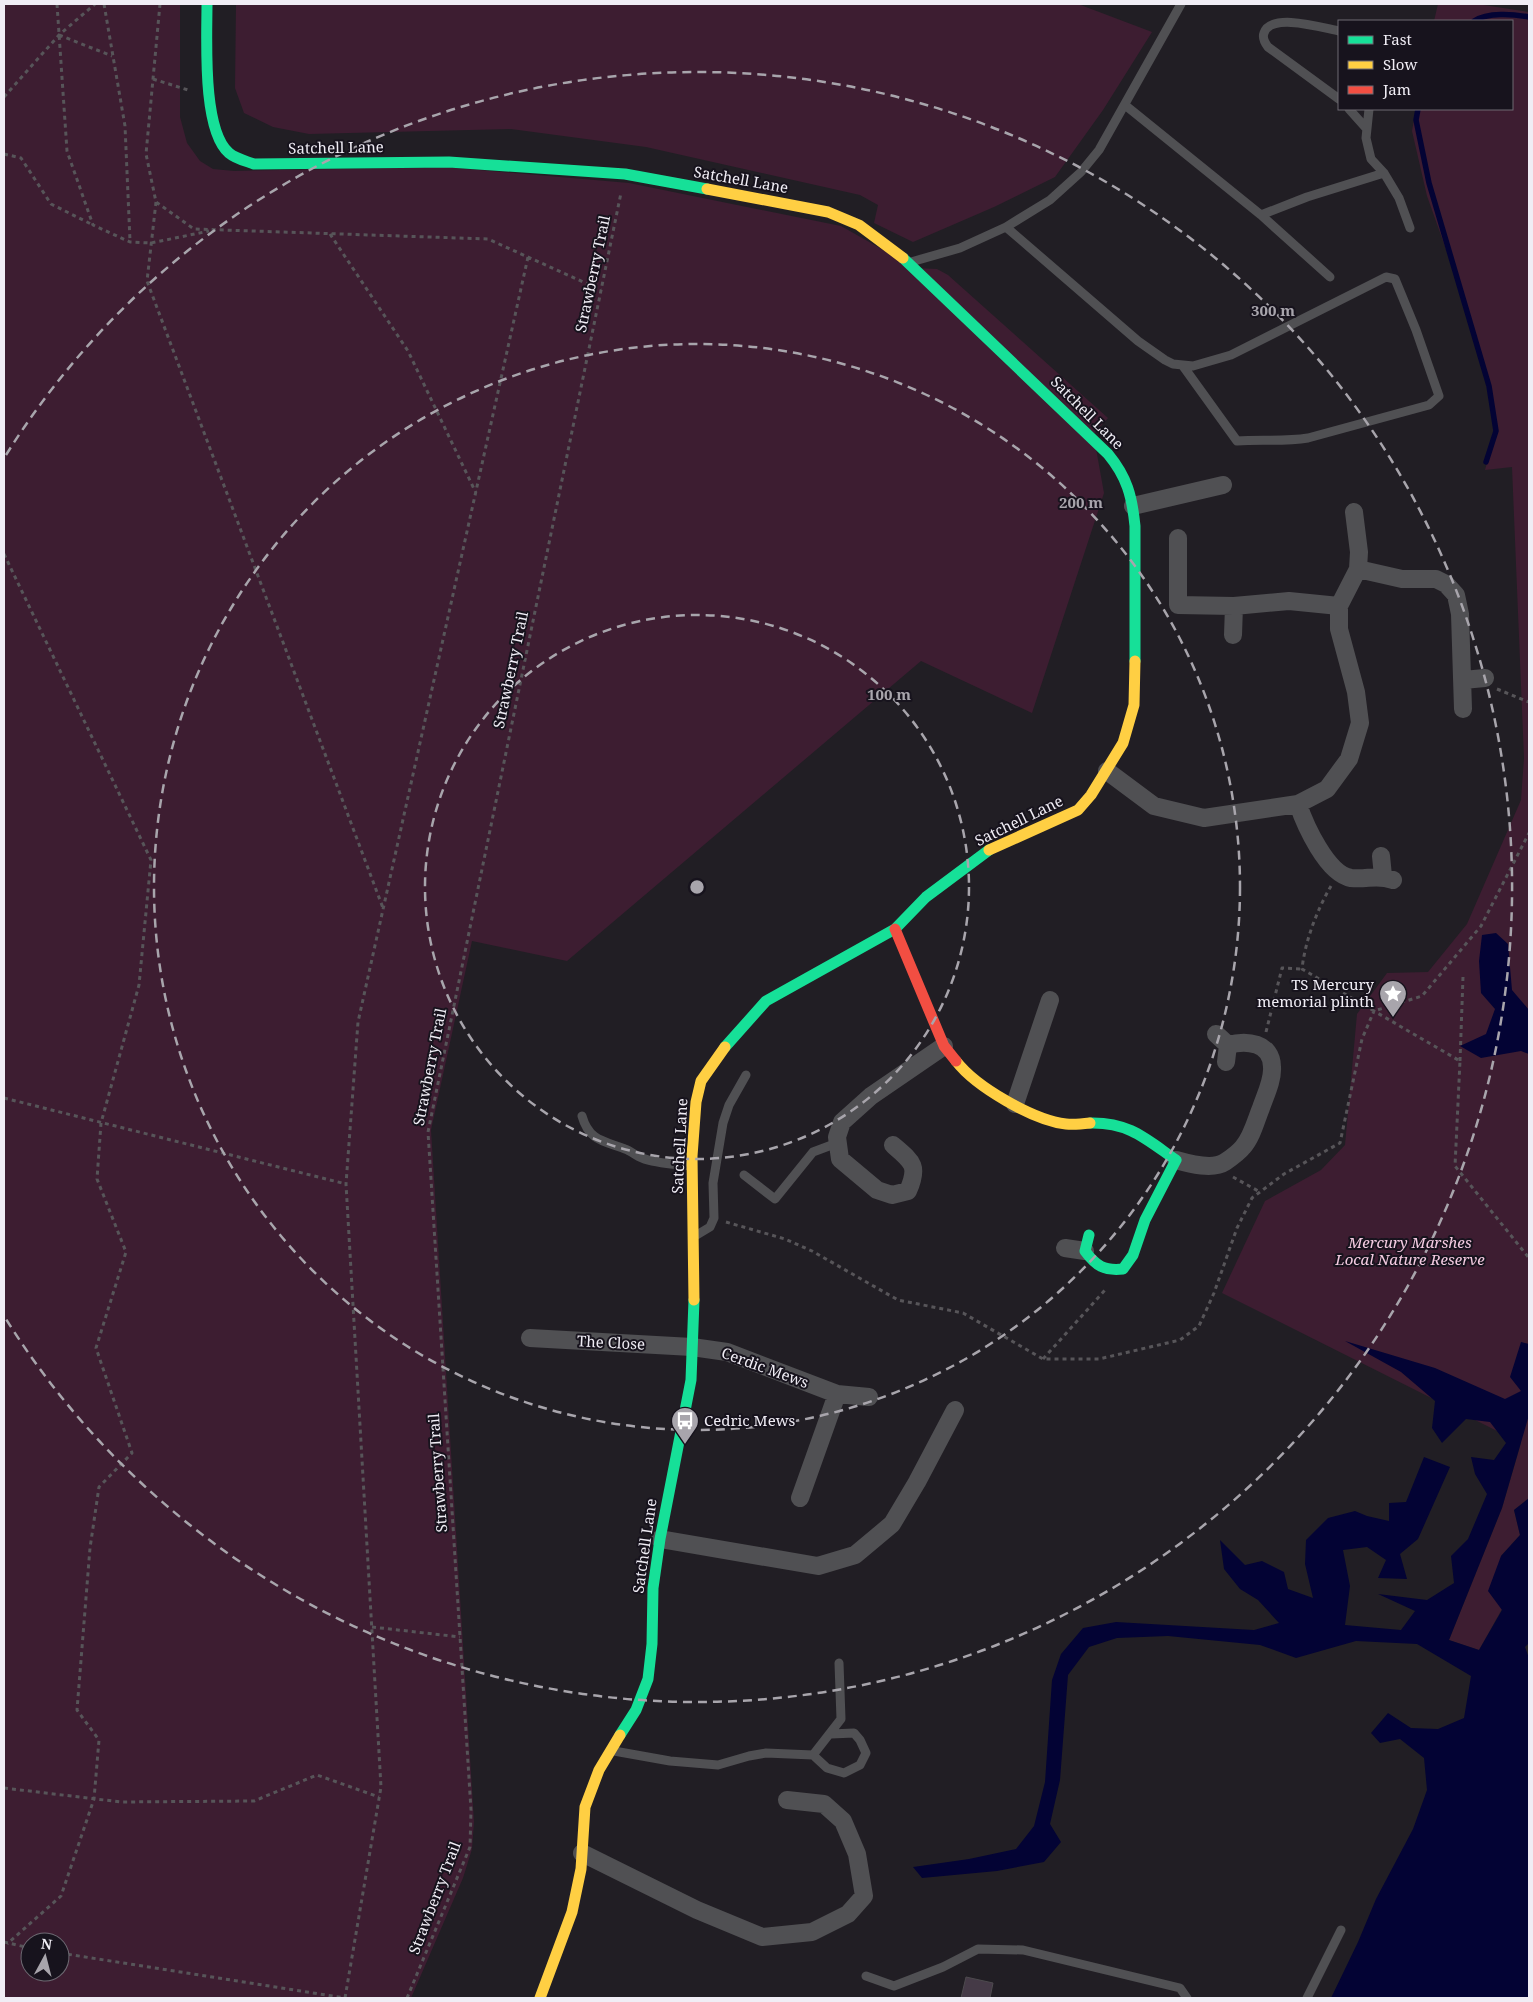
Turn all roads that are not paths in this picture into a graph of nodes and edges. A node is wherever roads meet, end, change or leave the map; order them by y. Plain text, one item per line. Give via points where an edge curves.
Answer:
1 (207, 4) edge
2 (1181, 4) edge
3 (1338, 31) edge
4 (1338, 99) edge
5 (1125, 105) junction
6 (1350, 110) edge
7 (1369, 110) edge
8 (1366, 128) junction
9 (1384, 173) junction
10 (1261, 215) junction
11 (1006, 227) junction
12 (1410, 228) dead end
13 (909, 262) junction
14 (1330, 277) dead end
15 (1183, 366) junction
16 (1222, 485) dead end
17 (1133, 506) junction
18 (1354, 512) dead end
19 (1178, 538) dead end
20 (1358, 569) junction
21 (1234, 606) junction
22 (1339, 606) junction
23 (1233, 635) dead end
24 (1463, 710) dead end
25 (1108, 771) junction
26 (1298, 804) junction
27 (1380, 856) dead end
28 (895, 929) junction
29 (1050, 1000) dead end
30 (944, 1046) junction
31 (1223, 1047) dead end
32 (746, 1074) dead end
33 (1015, 1104) junction
34 (582, 1116) dead end
35 (838, 1143) junction
36 (893, 1145) dead end
37 (1176, 1160) junction
38 (692, 1166) junction
39 (744, 1176) dead end
40 (693, 1238) junction
41 (1087, 1243) joint
42 (1065, 1248) dead end
43 (530, 1338) dead end
44 (692, 1347) junction
45 (837, 1394) junction
46 (870, 1397) dead end
47 (955, 1410) dead end
48 (800, 1498) dead end
49 (660, 1539) junction
50 (839, 1663) dead end
51 (831, 1734) junction
52 (611, 1750) junction
53 (813, 1755) junction
54 (787, 1800) dead end
55 (582, 1853) junction
56 (1341, 1930) dead end
57 (866, 1976) dead end
58 (540, 1998) edge
59 (1187, 1998) edge
60 (1307, 1998) edge

1 - 13 street, Satchell Lane via 209,95 216,132 228,152 254,164 450,162 625,174 828,212 859,225
2 - 5 lane
3 - 4 lane via 1280,21 1269,26 1263,36 1268,47
5 - 10 lane
5 - 11 lane via 1099,150 1081,172 1050,200
6 - 8 lane
7 - 8 lane
8 - 9 lane via 1371,158
9 - 10 lane
9 - 12 lane via 1399,198
10 - 14 lane
11 - 13 lane via 960,248
11 - 15 lane via 1138,341 1165,360
13 - 17 street, Satchell Lane via 1112,459 1126,480
15 - 15 lane via 1204,364 1231,355 1386,277 1395,279 1439,396 1429,405 1308,438 1237,441
16 - 17 street
17 - 25 street, Satchell Lane via 1136,535 1135,696 1130,724
18 - 20 street via 1360,552
19 - 21 street via 1178,605
20 - 22 street
20 - 24 street via 1402,579 1436,579 1456,595 1473,679
21 - 22 street via 1289,601
21 - 23 street
22 - 26 street via 1339,628 1356,692 1360,723 1349,759 1326,789
25 - 26 street via 1154,806 1204,818
25 - 28 street, Satchell Lane via 1078,810 988,850 926,897
26 - 27 street via 1305,825 1325,857 1339,872 1350,878 1388,878
28 - 30 street
28 - 38 street, Satchell Lane via 766,1001 717,1057 698,1091
29 - 33 street
30 - 33 street via 965,1073 991,1094
30 - 35 street via 870,1096 842,1122
31 - 37 street via 1248,1042 1262,1047 1271,1060 1271,1075 1254,1125 1244,1147 1224,1163 1198,1166
32 - 40 lane via 723,1123 713,1183 714,1218 710,1227
33 - 37 street via 1066,1124 1108,1123 1132,1130
34 - 38 lane via 585,1126 601,1142 642,1158
35 - 36 street via 840,1159 877,1190 892,1195 908,1191 915,1176 911,1160
35 - 39 lane via 813,1152 774,1199
37 - 41 street via 1145,1220 1133,1255 1123,1269 1109,1271 1096,1266
38 - 40 street, Satchell Lane
40 - 44 street, Satchell Lane
41 - 42 street
43 - 44 street, The Close
44 - 45 street, Cerdic Mews via 727,1352
44 - 49 street, Satchell Lane via 691,1380
45 - 46 street, Cerdic Mews
45 - 48 street
47 - 49 street via 892,1524 855,1554 818,1566
49 - 52 street, Satchell Lane via 653,1588 648,1680 641,1700
50 - 51 lane via 841,1719
51 - 53 lane
51 - 53 lane via 854,1733 866,1753 860,1765 844,1773 827,1768
52 - 53 lane via 670,1761 718,1765 766,1753
52 - 55 street, Satchell Lane via 599,1770 585,1807
54 - 55 street via 824,1804 843,1821 857,1854 864,1896 848,1914 812,1932 762,1937 697,1910
55 - 58 street, Satchell Lane via 572,1912
56 - 60 lane
57 - 59 lane via 894,1986 943,1967 978,1948 1023,1950 1180,1988

